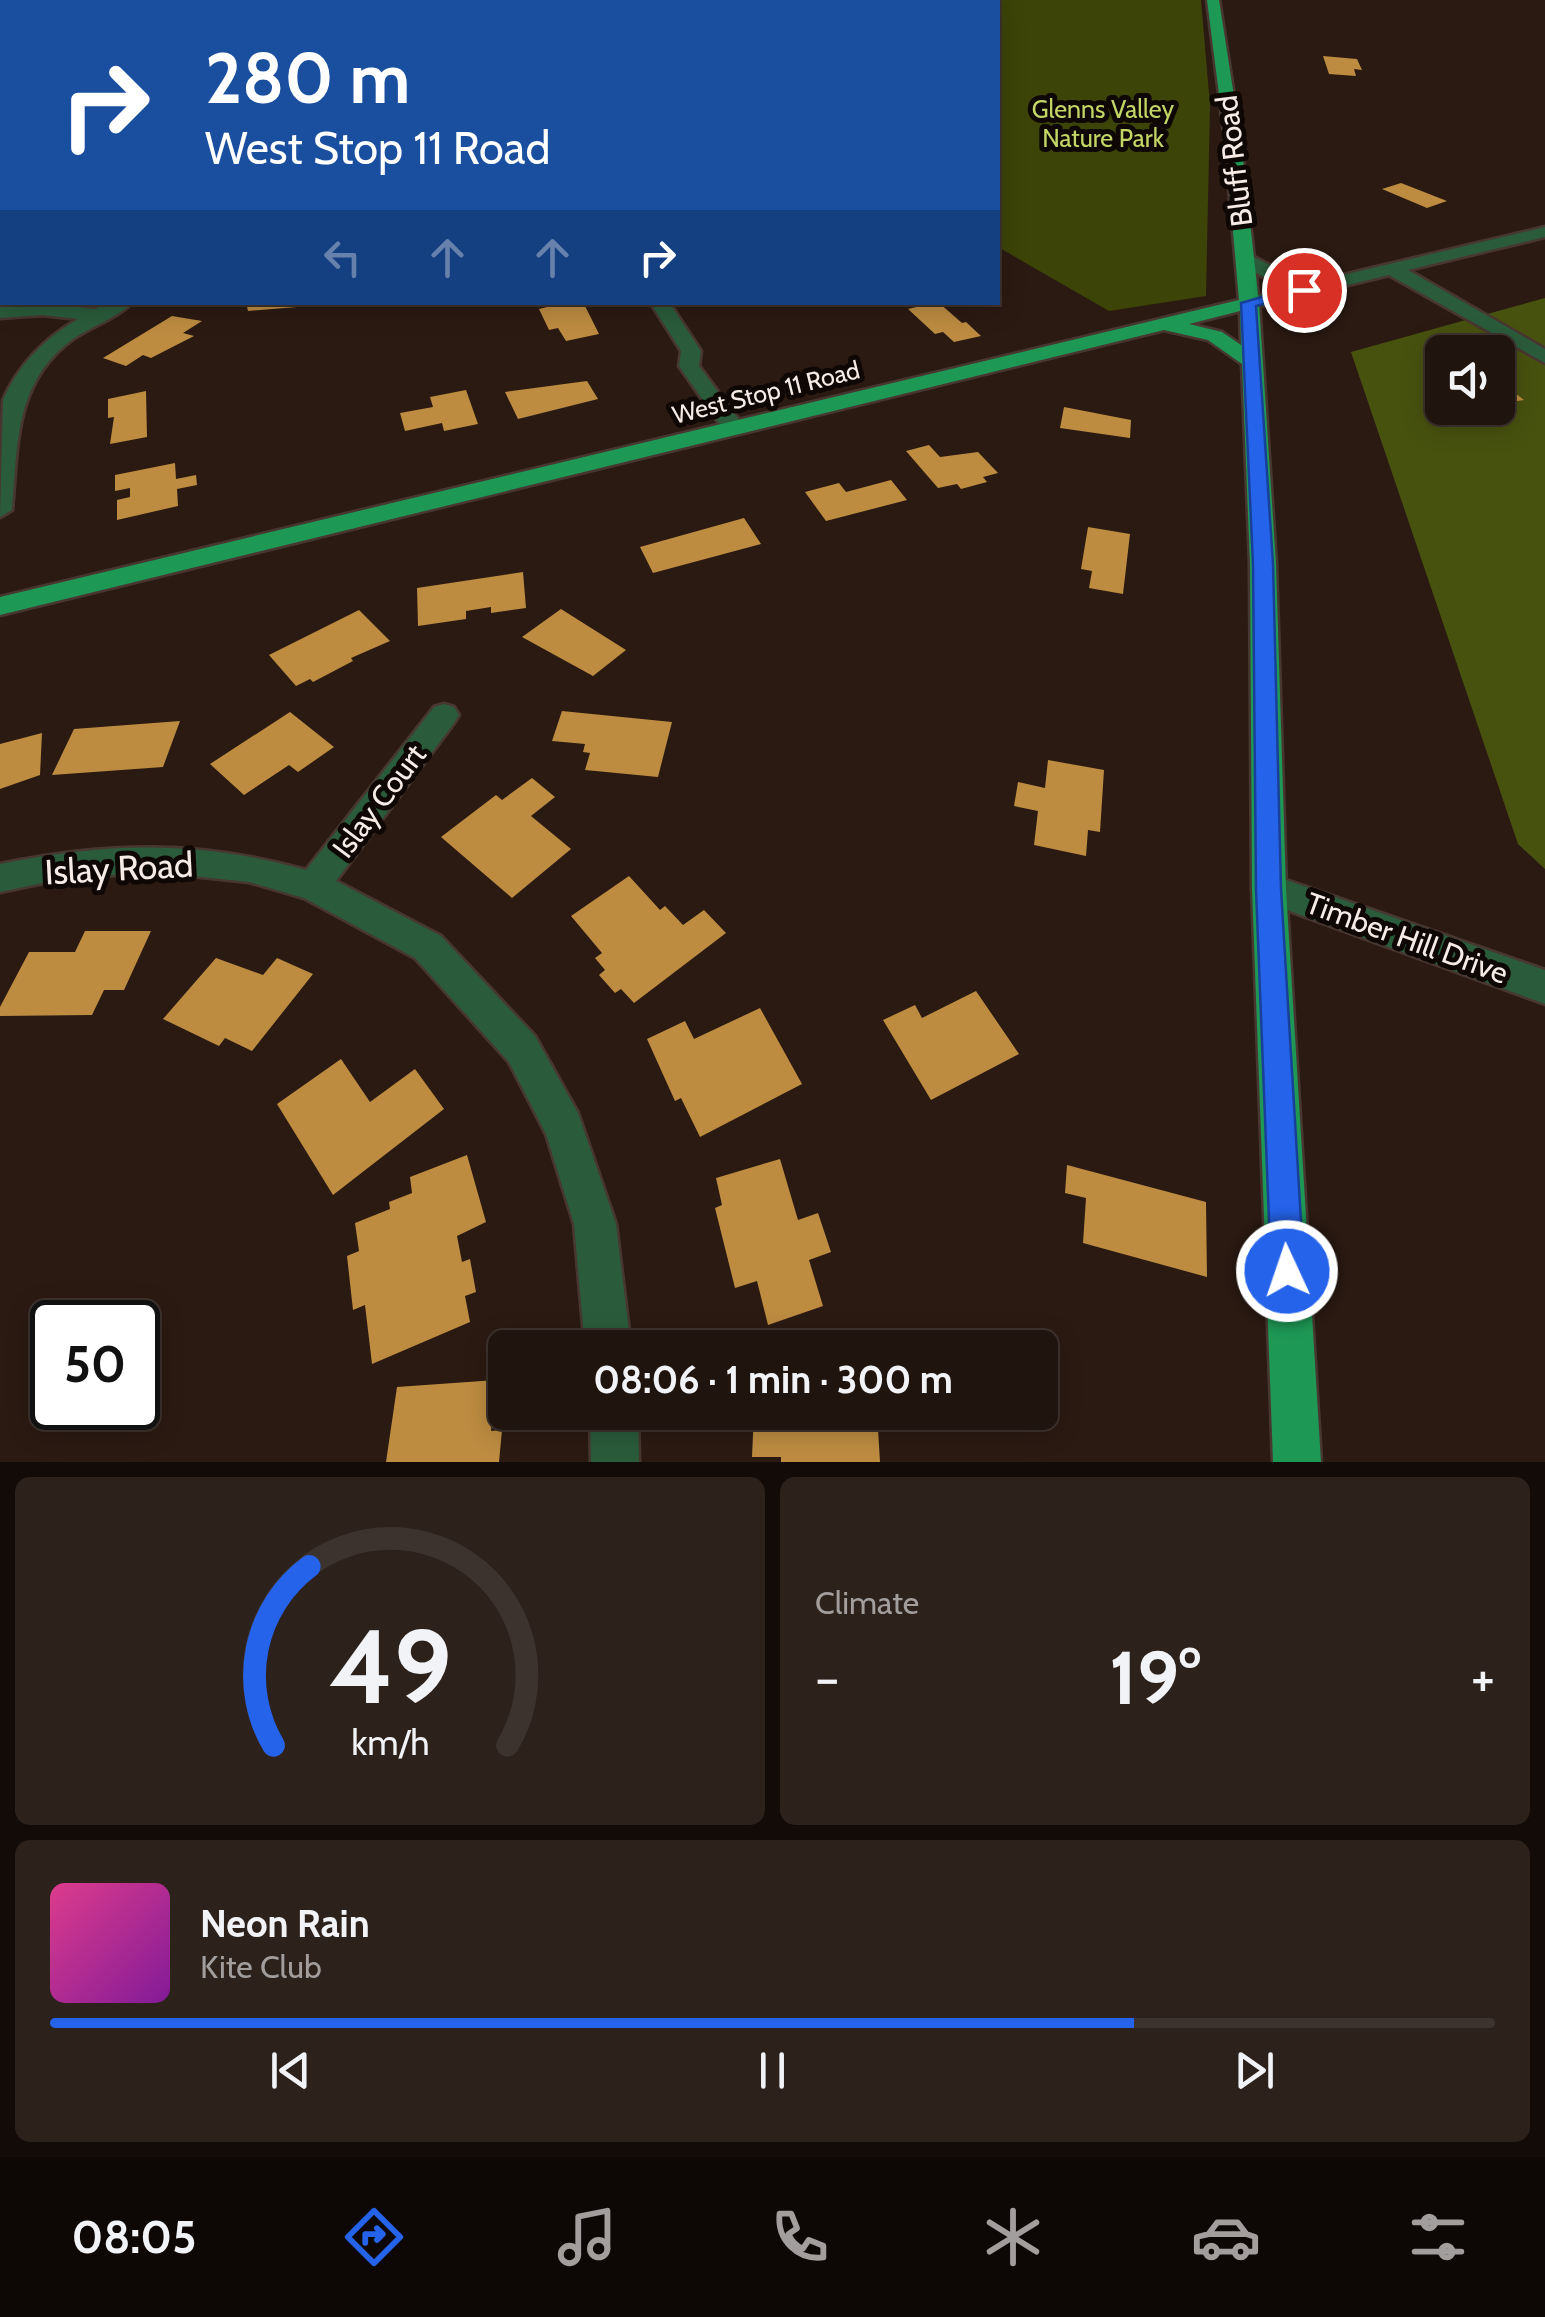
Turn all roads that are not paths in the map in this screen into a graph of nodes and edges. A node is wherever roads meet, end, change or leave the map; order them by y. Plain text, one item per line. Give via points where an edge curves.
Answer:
1 (1213, 0) edge
2 (1545, 232) edge
3 (1246, 260) junction
4 (1392, 269) junction
5 (1332, 283) junction
6 (1249, 303) junction
7 (118, 305) edge
8 (661, 305) edge
9 (0, 312) edge
10 (98, 315) junction
11 (1162, 324) junction
12 (1545, 358) edge
13 (1251, 361) junction
14 (734, 428) junction
15 (0, 510) edge
16 (0, 606) edge
17 (444, 715) dead end
18 (0, 878) edge
19 (313, 886) junction
20 (1268, 889) junction
21 (1545, 987) edge
22 (606, 1330) edge
23 (615, 1430) edge
24 (616, 1462) edge
25 (1297, 1462) edge

1 - 3 main road, Bluff Road
2 - 4 street, West Stop 11 Road
3 - 5 street via 1293,280
3 - 6 main road, Bluff Road
4 - 5 street, West Stop 11 Road
4 - 12 street
5 - 6 street, West Stop 11 Road
6 - 11 main road, West Stop 11 Road
6 - 13 main road, Bluff Road
7 - 10 street
8 - 14 street via 691,351 689,366
9 - 10 street
10 - 15 street via 34,363 14,400
11 - 13 main road via 1214,336
11 - 14 main road, West Stop 11 Road
13 - 20 main road, Bluff Road via 1263,564
14 - 16 main road, West Stop 11 Road
17 - 19 street, Islay Court
18 - 19 street, Islay Road via 72,863 164,859 249,868
19 - 22 street, Islay Road via 428,947 522,1049 564,1127 596,1224
20 - 21 street, Timber Hill Drive
20 - 25 main road, Bluff Road
23 - 24 street

